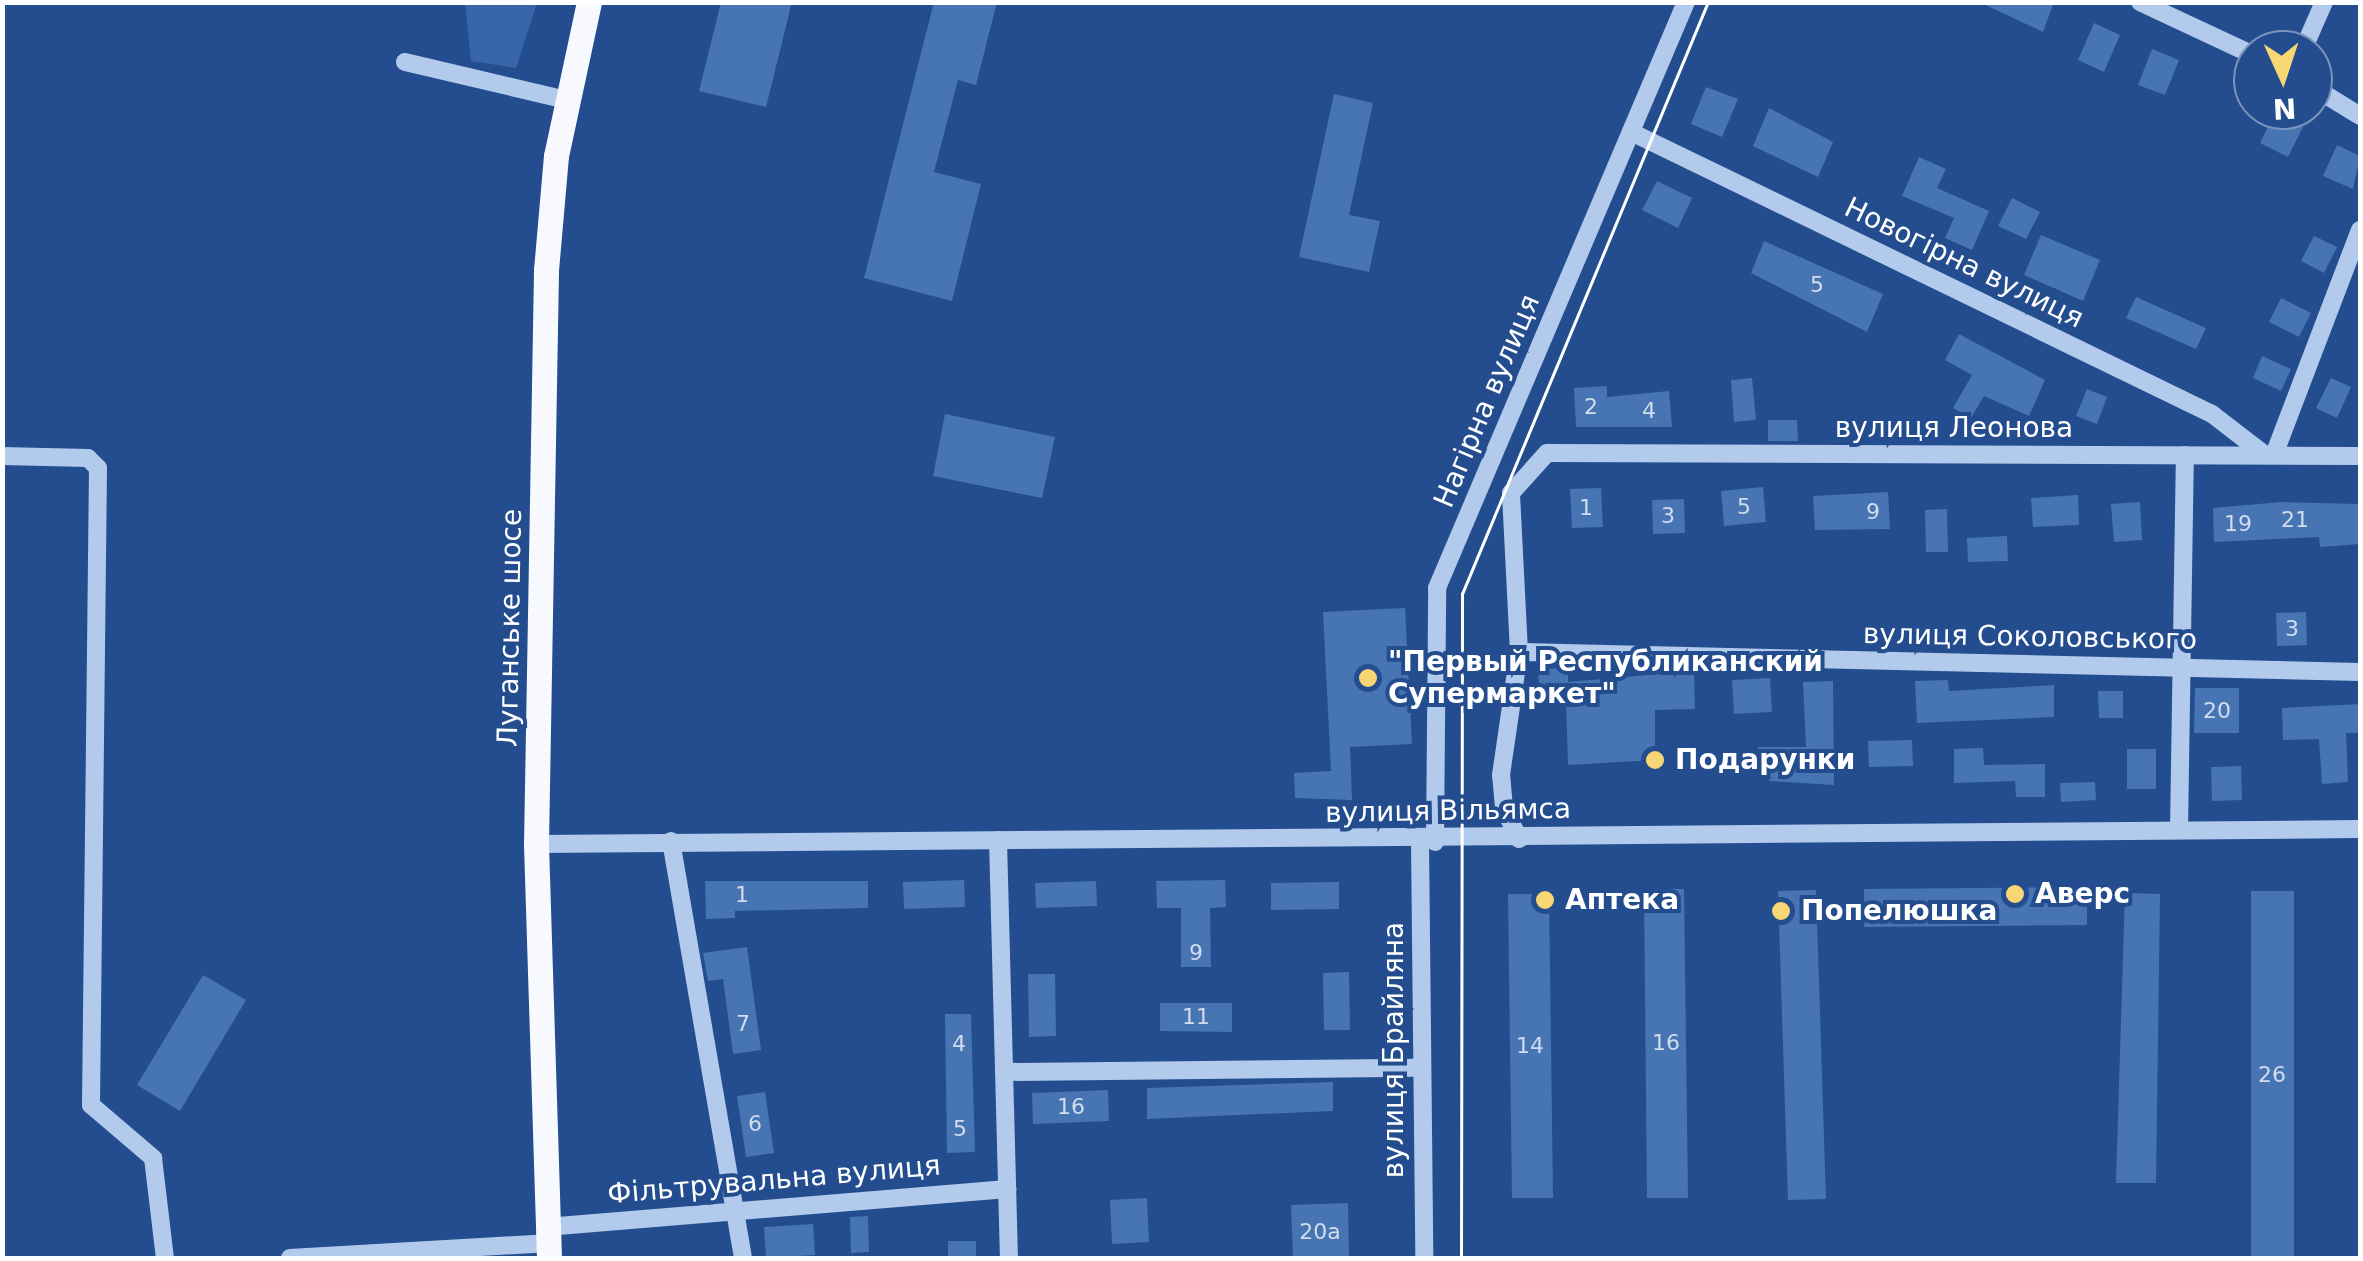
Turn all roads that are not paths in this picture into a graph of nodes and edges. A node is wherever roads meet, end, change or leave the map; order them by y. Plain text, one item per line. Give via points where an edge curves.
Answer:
1 (589, 2) edge
2 (1686, 2) edge
3 (2140, 2) edge
4 (2324, 2) edge
5 (2312, 30) edge
6 (2233, 46) edge
7 (404, 62) dead end
8 (2333, 99) edge
9 (566, 100) junction
10 (2360, 116) edge
11 (1631, 132) junction
12 (2360, 230) edge
13 (2185, 455) junction
14 (2270, 455) junction
15 (2, 456) edge
16 (2360, 456) edge
17 (1519, 652) junction
18 (2178, 668) junction
19 (2360, 672) edge
20 (2360, 829) edge
21 (2179, 830) junction
22 (1519, 838) junction
23 (998, 840) junction
24 (672, 841) junction
25 (1428, 842) junction
26 (536, 844) junction
27 (1418, 1068) junction
28 (1006, 1072) junction
29 (1007, 1189) junction
30 (731, 1209) junction
31 (547, 1243) edge
32 (165, 1258) edge
33 (290, 1258) edge
34 (743, 1258) edge
35 (1009, 1258) edge
36 (1424, 1258) edge

1 - 9 main road, Луганське шосе
2 - 11 street, Нагірна вулиця
3 - 6 street
4 - 5 street
7 - 9 street
8 - 10 street
9 - 26 main road, Луганське шосе via 546,253
11 - 14 street, Новогірна вулиця via 2212,414
11 - 25 street, Нагірна вулиця via 1437,588
12 - 14 street
13 - 14 street, вулиця Леонова
13 - 17 street, вулиця Леонова via 1547,453 1511,492
13 - 18 street
14 - 16 street, вулиця Леонова
15 - 32 street via 88,458 98,468 91,1105 153,1158
17 - 18 street, вулиця Соколовського
17 - 22 street via 1501,775 1504,808
18 - 19 street, вулиця Соколовського
18 - 21 street
20 - 21 street, вулиця Вільямса
21 - 22 street, вулиця Вільямса
22 - 25 street, вулиця Вільямса
23 - 24 street, вулиця Вільямса
23 - 25 street, вулиця Вільямса
23 - 28 street
24 - 26 street, вулиця Вільямса
24 - 30 street
25 - 27 street, вулиця Брайляна
26 - 31 main road, Луганське шосе
27 - 28 street
27 - 36 street, вулиця Брайляна
28 - 29 street
29 - 30 street, Фільтрувальна вулиця
29 - 35 street
30 - 31 street, Фільтрувальна вулиця
30 - 34 street
31 - 33 street, Фільтрувальна вулиця

